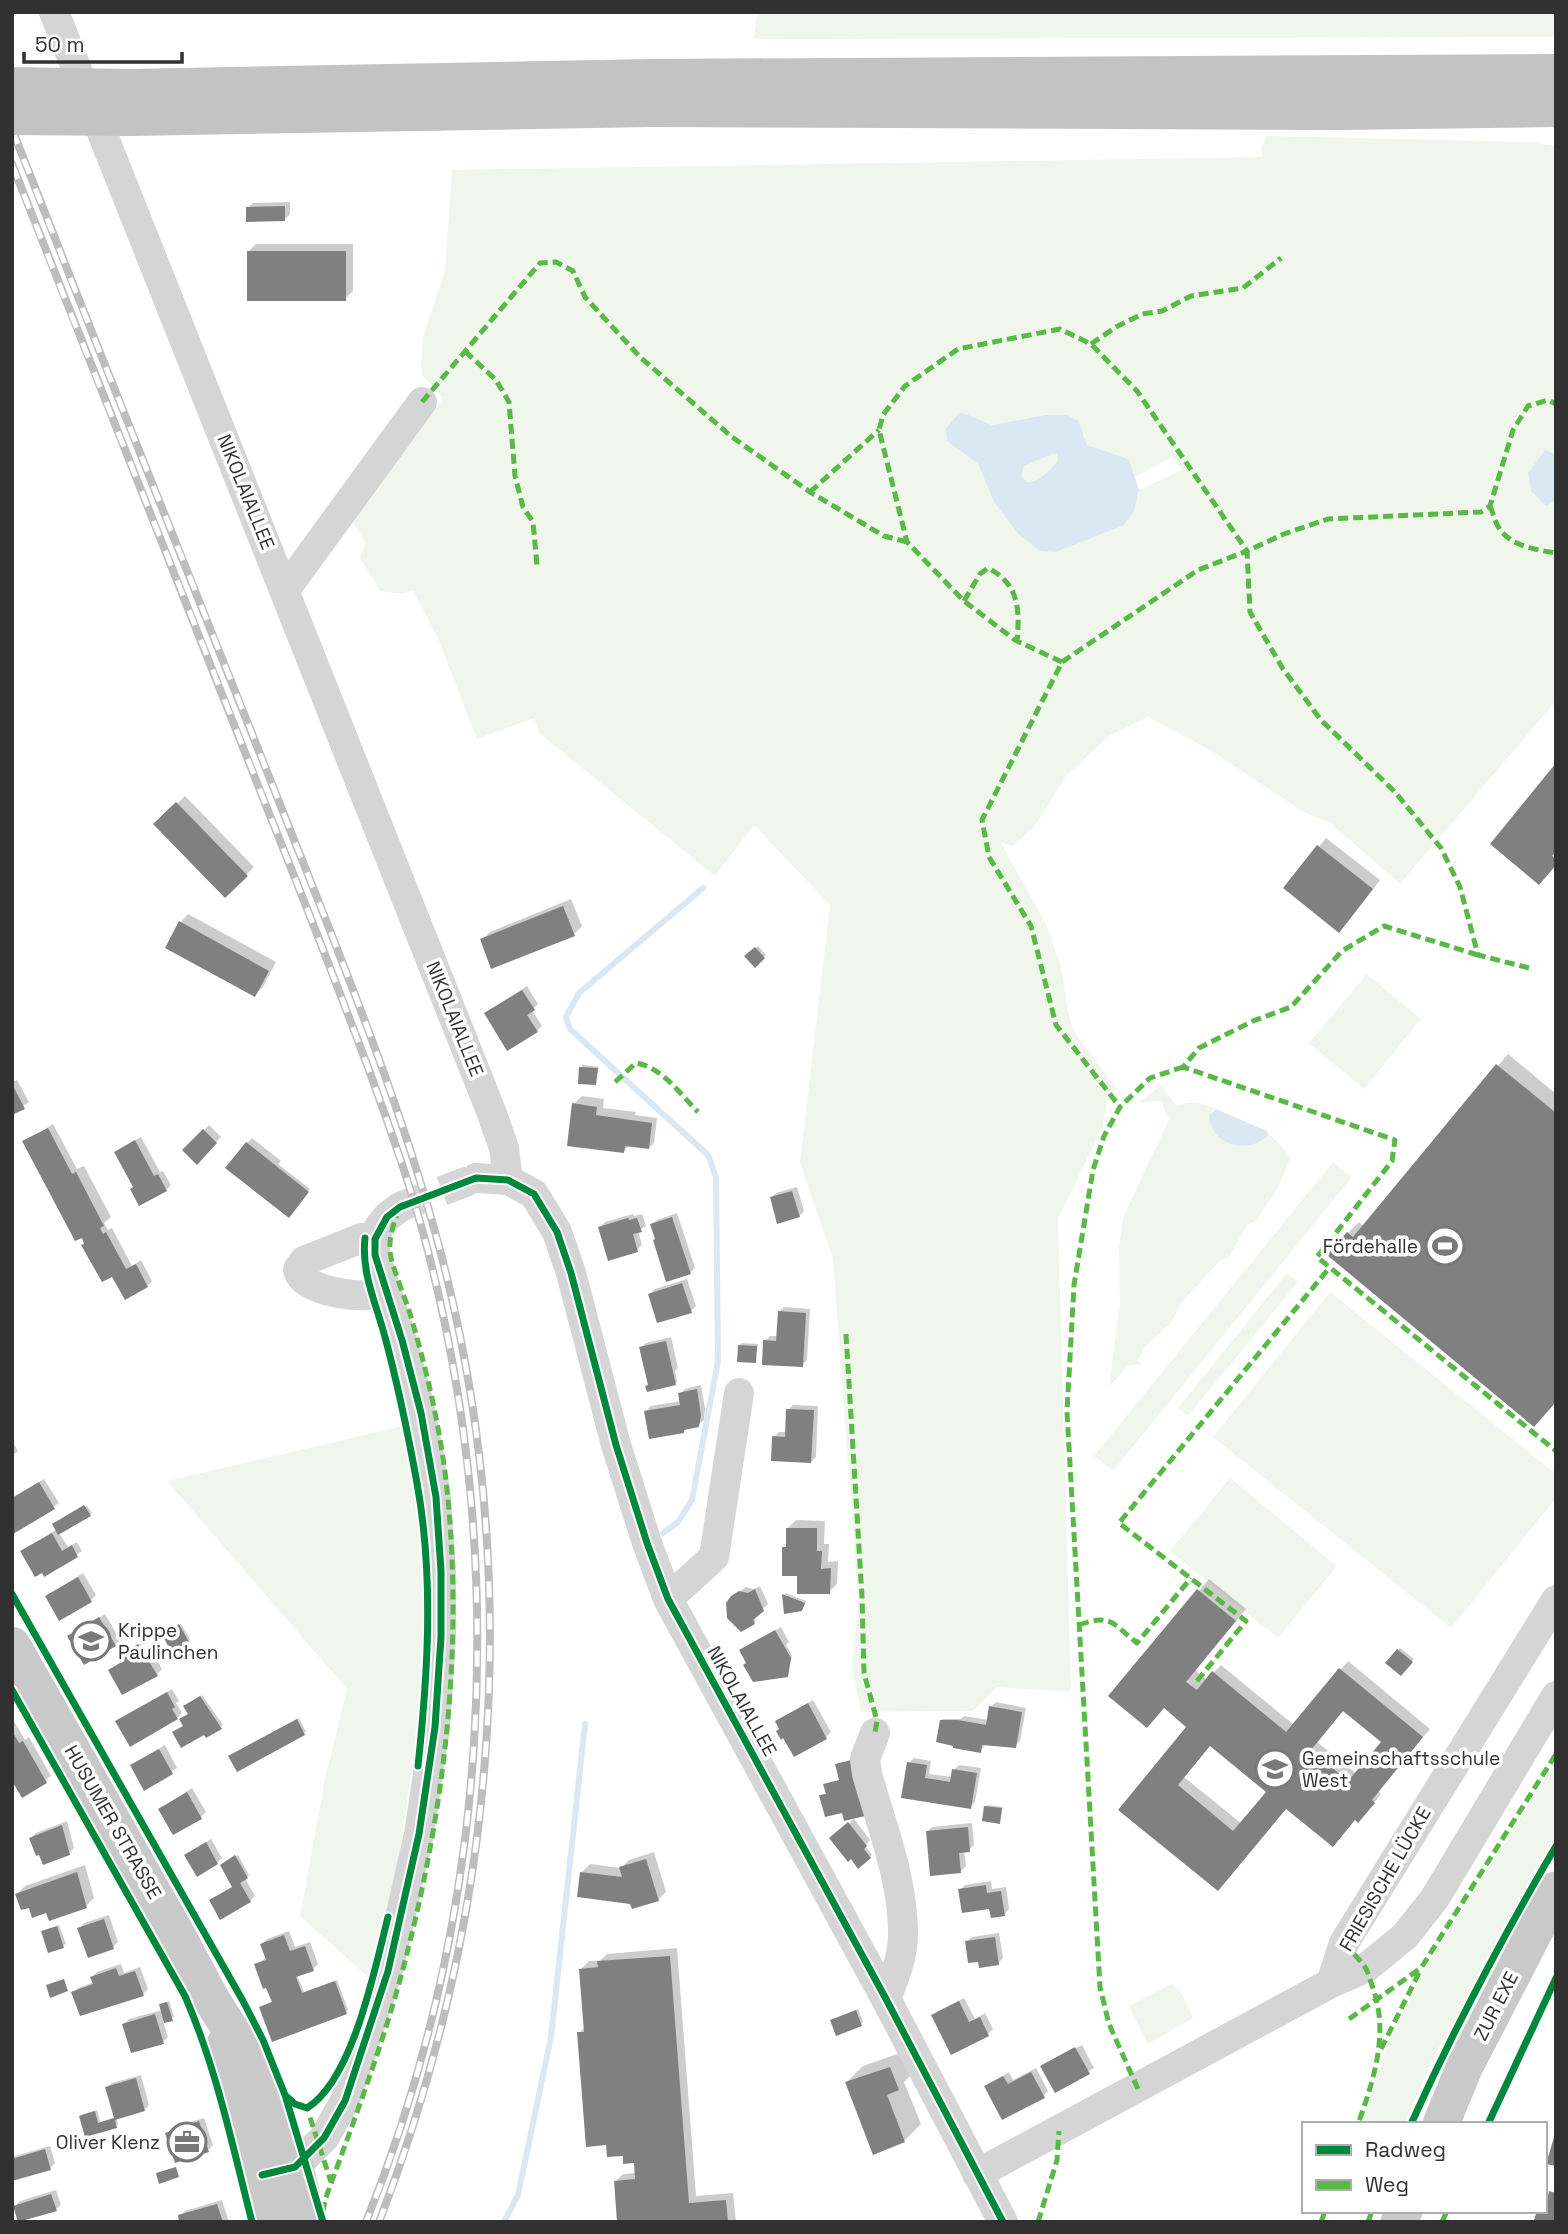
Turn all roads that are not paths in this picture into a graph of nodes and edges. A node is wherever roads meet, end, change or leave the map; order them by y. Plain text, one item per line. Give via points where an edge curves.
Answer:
1 (54, 12) edge
2 (1556, 73) edge
3 (12, 86) edge
4 (129, 102) junction
5 (1556, 108) edge
6 (1458, 109) junction
7 (12, 116) edge
8 (1556, 127) edge
9 (422, 402) dead end
10 (285, 590) junction
11 (476, 1178) tunnel mouth
12 (508, 1180) junction
13 (400, 1207) tunnel mouth
14 (374, 1239) junction
15 (385, 1290) junction
16 (739, 1393) dead end
17 (668, 1599) junction
18 (1556, 1600) edge
19 (12, 1645) edge
20 (1556, 1696) edge
21 (875, 1733) dead end
22 (1556, 1891) edge
23 (1331, 1983) junction
24 (886, 1999) junction
25 (1442, 2122) edge
26 (279, 2171) junction
27 (977, 2174) junction
28 (270, 2222) edge
29 (308, 2222) edge
30 (1003, 2222) edge

1 - 10 street, NIKOLAIALLEE
2 - 4 highway via 649,78
3 - 4 highway, bridge
4 - 6 highway
4 - 7 highway, bridge
5 - 6 highway
6 - 8 highway
9 - 10 street
10 - 12 street, NIKOLAIALLEE via 491,1111 504,1148
11 - 12 street
12 - 17 street, NIKOLAIALLEE via 534,1194 557,1232 620,1458
13 - 14 street via 387,1217
14 - 15 street
14 - 15 street via 362,1238 304,1261 299,1276 334,1292 368,1295
15 - 26 street via 421,1413 436,1497 442,1637 435,1727 419,1834 367,2040 345,2101 324,2138
16 - 17 street via 714,1557
17 - 24 street, NIKOLAIALLEE
18 - 23 street, FRIESISCHE LÜCKE via 1344,1943
19 - 26 main road, HUSUMER STRASSE via 211,2000 262,2079
20 - 23 street, FRIESISCHE LÜCKE via 1435,1898 1405,1936 1366,1968
21 - 24 street via 864,1759 902,1911 898,1969
22 - 25 main road, ZUR EXE via 1464,2068
23 - 27 street, FRIESISCHE LÜCKE
24 - 27 street, NIKOLAIALLEE
26 - 28 main road, HUSUMER STRASSE
26 - 29 main road, HUSUMER STRASSE
27 - 30 street, NIKOLAIALLEE

